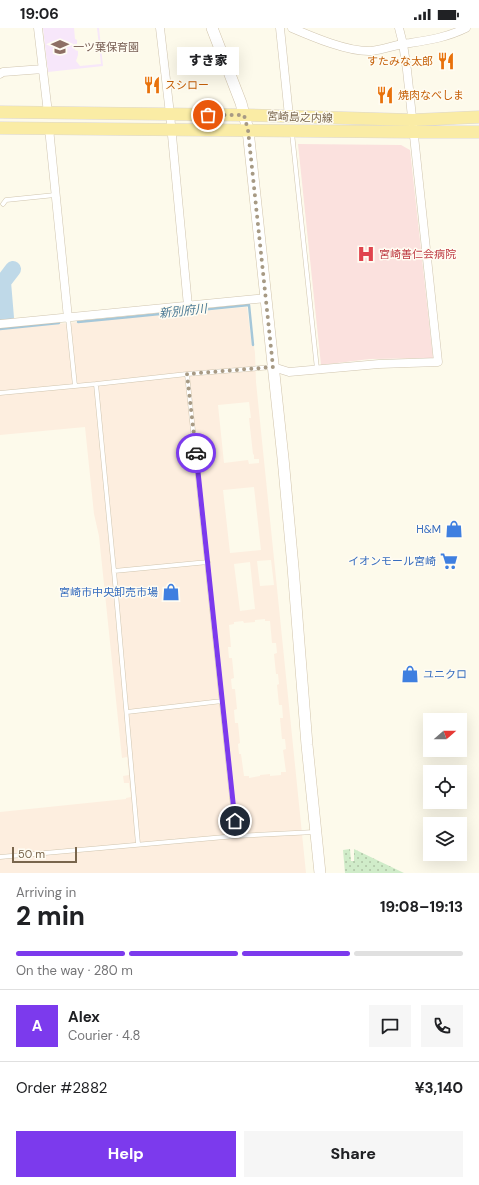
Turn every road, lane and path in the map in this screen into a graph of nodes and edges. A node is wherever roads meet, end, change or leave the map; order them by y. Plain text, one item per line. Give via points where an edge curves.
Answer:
1 (38, 28) edge
2 (160, 28) edge
3 (212, 28) edge
4 (280, 28) edge
5 (292, 28) edge
6 (399, 28) edge
7 (466, 28) edge
8 (403, 44) junction
9 (43, 69) junction
10 (0, 74) edge
11 (0, 112) edge
12 (48, 112) junction
13 (170, 114) junction
14 (244, 115) junction
15 (289, 116) junction
16 (479, 117) edge
17 (413, 120) junction
18 (0, 128) edge
19 (48, 128) junction
20 (171, 129) junction
21 (248, 130) junction
22 (292, 130) junction
23 (414, 132) junction
24 (479, 132) edge
25 (55, 195) junction
26 (3, 204) dead end
27 (266, 298) junction
28 (188, 306) junction
29 (68, 318) junction
30 (0, 324) edge
31 (273, 367) junction
32 (317, 369) junction
33 (187, 374) junction
34 (96, 384) junction
35 (75, 386) junction
36 (0, 393) edge
37 (208, 562) junction
38 (114, 571) junction
39 (222, 701) junction
40 (127, 712) junction
41 (315, 832) junction
42 (236, 836) junction
43 (138, 844) junction
44 (0, 857) edge
45 (320, 873) edge

1 - 9 street
2 - 13 street
3 - 14 street
4 - 15 street
5 - 8 street via 333,44 371,51
6 - 8 street
7 - 8 street via 436,39
8 - 17 street
9 - 10 street
9 - 12 street
11 - 12 main road, 宮崎島之内線
12 - 13 main road, 宮崎島之内線
13 - 14 main road, 宮崎島之内線
13 - 20 street
14 - 15 main road, 宮崎島之内線
14 - 21 street
15 - 17 main road, 宮崎島之内線
16 - 17 main road, 宮崎島之内線
17 - 23 street
18 - 19 main road, 宮崎島之内線
19 - 20 main road, 宮崎島之内線
19 - 25 street
20 - 21 main road, 宮崎島之内線
20 - 28 street
21 - 22 main road, 宮崎島之内線
21 - 27 street
22 - 23 main road, 宮崎島之内線
22 - 32 lane
23 - 24 main road, 宮崎島之内線
23 - 32 street via 438,362
25 - 26 lane via 6,200
25 - 29 street
27 - 28 street
27 - 31 street
28 - 29 street
29 - 30 street
29 - 35 lane
31 - 32 street via 289,372
31 - 33 lane
31 - 41 street
33 - 34 lane
33 - 37 lane
34 - 35 lane
34 - 38 lane
35 - 36 lane
37 - 38 lane
37 - 39 lane
38 - 40 lane
39 - 40 lane
39 - 42 lane
40 - 43 lane
41 - 42 lane
41 - 45 street
42 - 43 lane
43 - 44 lane

